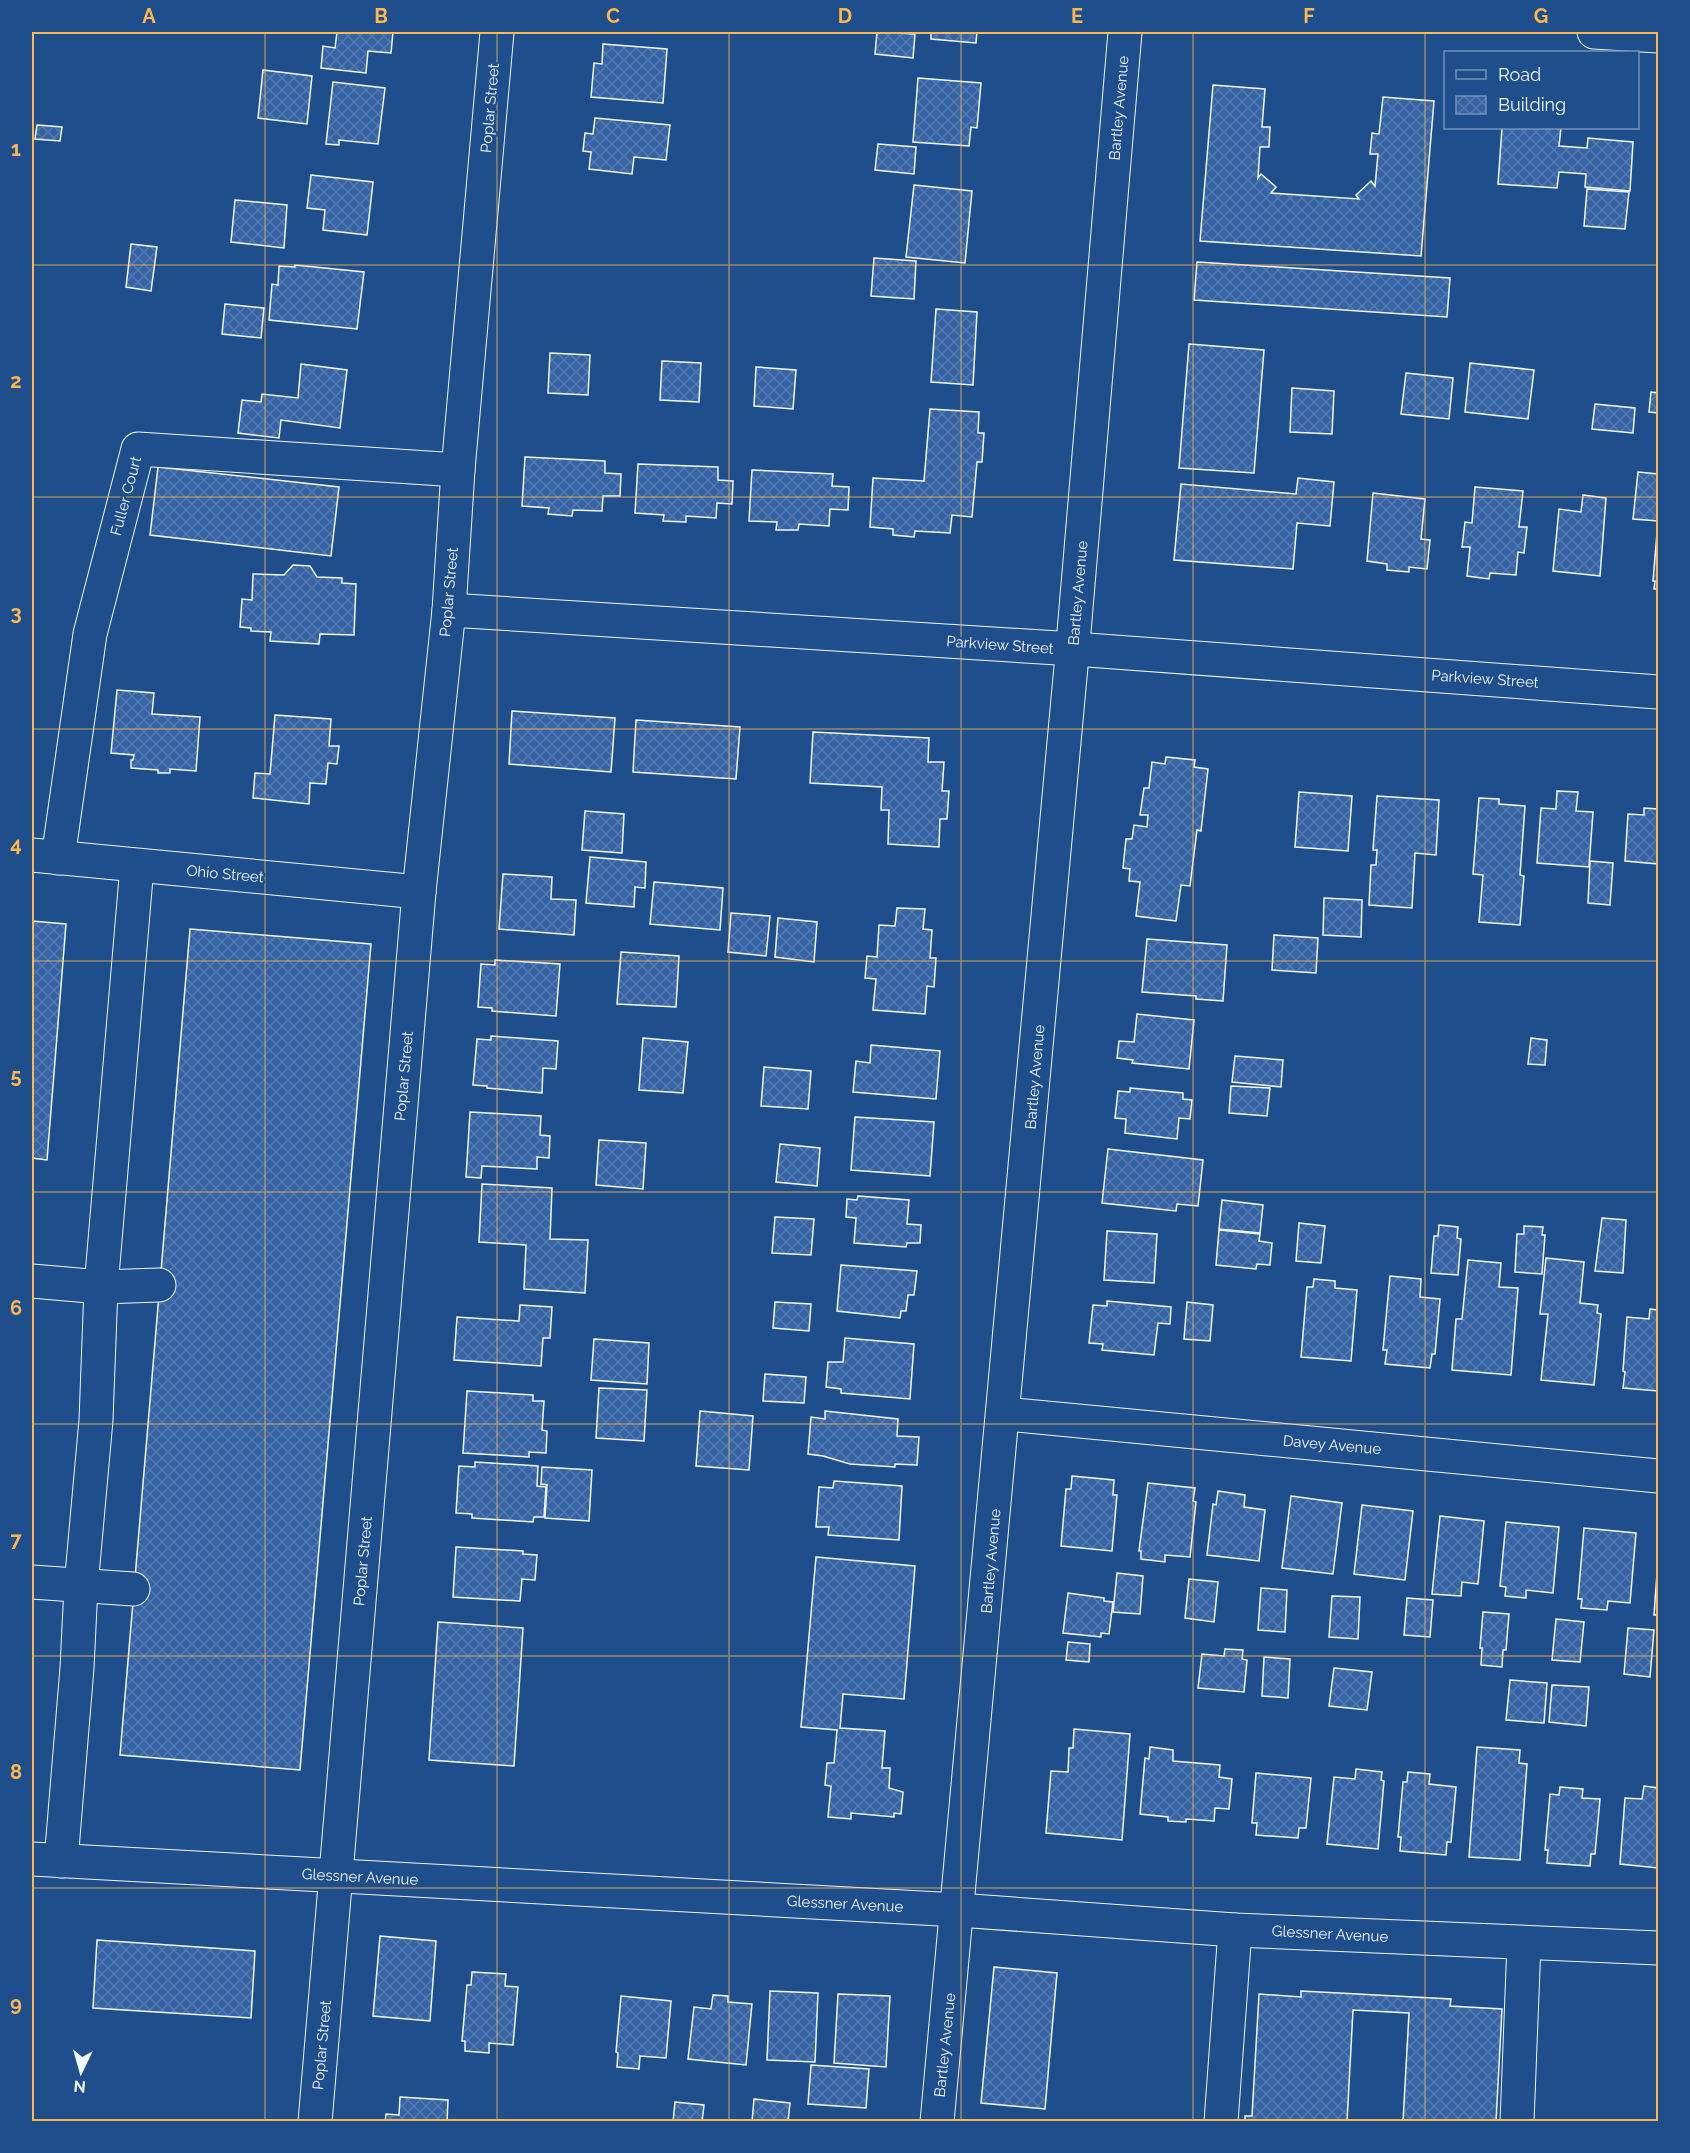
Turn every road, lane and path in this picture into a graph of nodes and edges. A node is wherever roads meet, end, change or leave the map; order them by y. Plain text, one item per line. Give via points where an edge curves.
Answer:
1 (497, 32) edge
2 (1125, 32) edge
3 (1594, 32) edge
4 (1659, 36) edge
5 (458, 470) junction
6 (449, 610) junction
7 (1074, 649) junction
8 (1659, 692) edge
9 (45, 856) edge
10 (137, 866) junction
11 (419, 892) junction
12 (32, 1281) edge
13 (159, 1285) dead end
14 (101, 1287) junction
15 (1005, 1414) junction
16 (1659, 1476) edge
17 (32, 1582) edge
18 (81, 1586) junction
19 (134, 1589) dead end
20 (46, 1860) edge
21 (336, 1876) junction
22 (958, 1910) junction
23 (1235, 1930) junction
24 (1524, 1943) junction
25 (1659, 1948) edge
26 (315, 2121) edge
27 (937, 2121) edge
28 (1221, 2121) edge
29 (1517, 2121) edge

1 - 5 street, Poplar Street
2 - 7 street, Bartley Avenue
3 - 4 street
5 - 6 street, Poplar Street
5 - 9 street, Fuller Court via 138,449 90,634
6 - 7 street, Parkview Street
6 - 11 street, Poplar Street
7 - 8 street, Parkview Street
7 - 15 street, Bartley Avenue
9 - 10 street, Ohio Street
10 - 11 street, Ohio Street
10 - 14 street
11 - 21 street, Poplar Street
12 - 14 street
13 - 14 street
14 - 18 street via 96,1420
15 - 16 street, Davey Avenue
15 - 22 street, Bartley Avenue
17 - 18 street
18 - 19 street
18 - 20 street via 78,1668
20 - 21 street, Glessner Avenue
21 - 22 street, Glessner Avenue
21 - 26 street, Poplar Street
22 - 23 street, Glessner Avenue
22 - 27 street, Bartley Avenue
23 - 24 street, Glessner Avenue
23 - 28 street
24 - 25 street, Glessner Avenue
24 - 29 street

